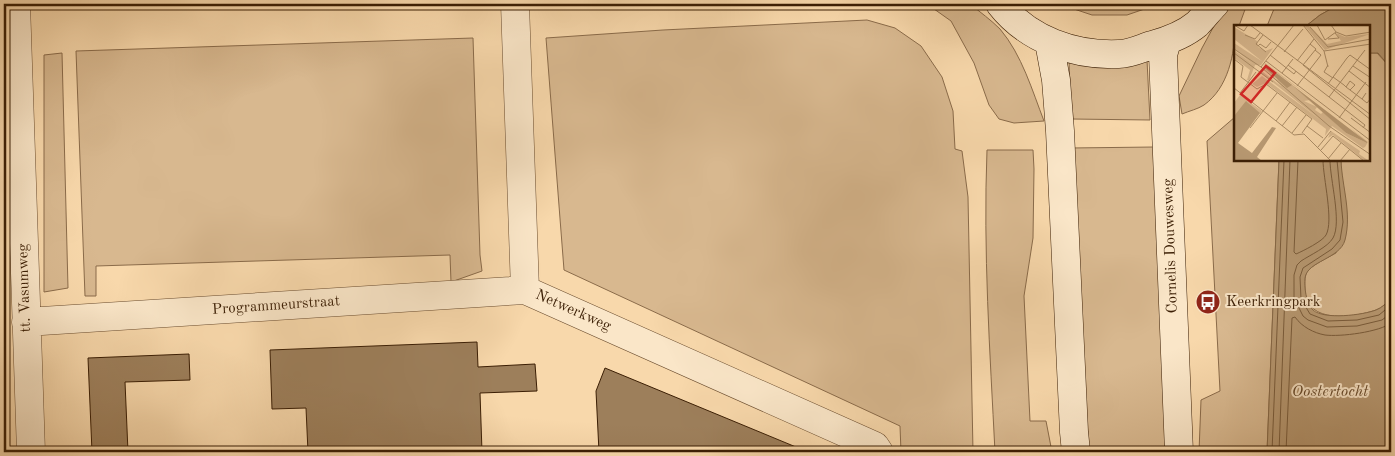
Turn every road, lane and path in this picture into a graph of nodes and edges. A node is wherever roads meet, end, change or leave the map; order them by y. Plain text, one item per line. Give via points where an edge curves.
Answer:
1 (16, 4) edge
2 (515, 4) edge
3 (1000, 4) edge
4 (1215, 4) edge
5 (1167, 41) junction
6 (1049, 42) junction
7 (525, 290) junction
8 (26, 322) junction
9 (31, 452) edge
10 (879, 452) edge
11 (1076, 452) edge
12 (1179, 452) edge

1 - 8 street, tt. Vasumweg
2 - 7 street, Netwerkweg
3 - 6 street via 1026,28
4 - 5 street via 1196,24
5 - 6 street via 1121,54 1084,53
5 - 12 street, Cornelis Douwesweg via 1163,64
6 - 11 street via 1058,106
7 - 8 street, Programmeurstraat
7 - 10 street, Netwerkweg via 875,446
8 - 9 street, tt. Vasumweg

